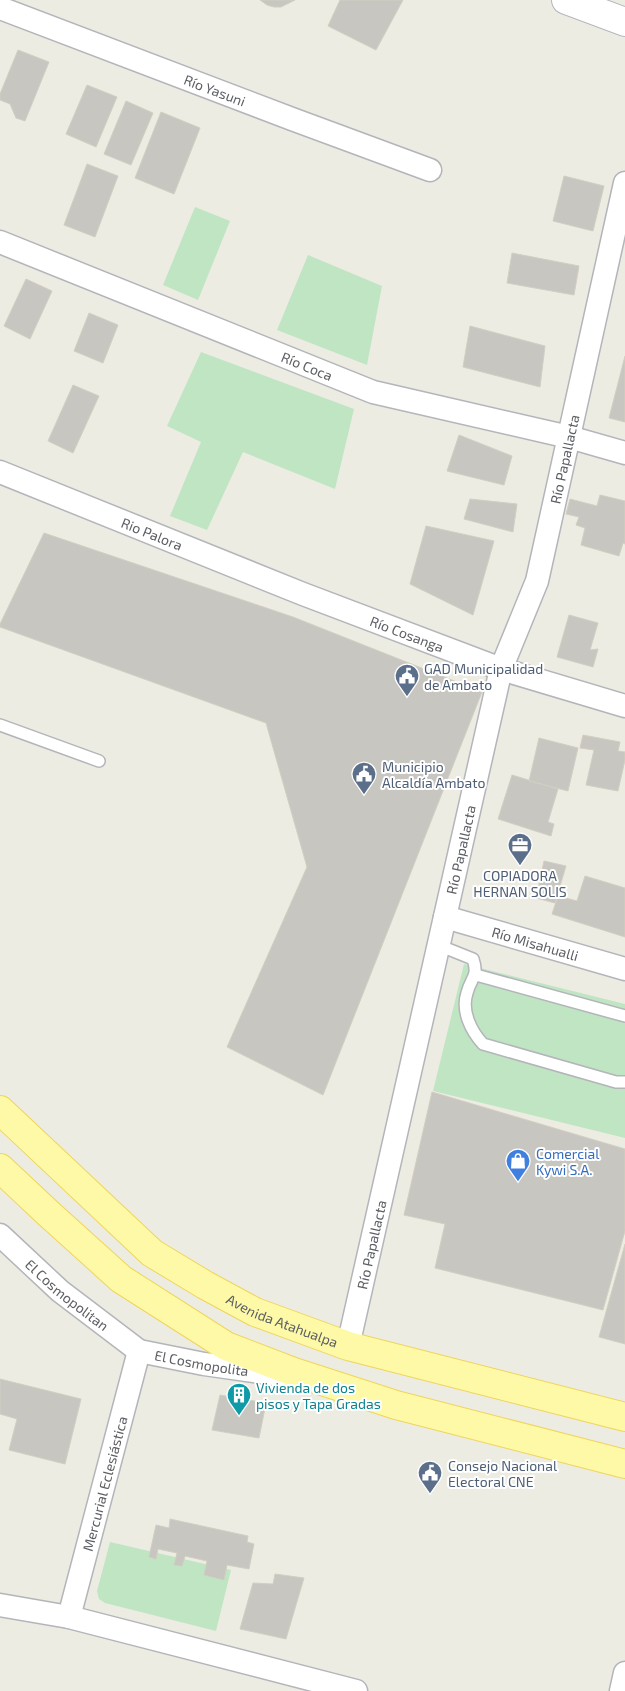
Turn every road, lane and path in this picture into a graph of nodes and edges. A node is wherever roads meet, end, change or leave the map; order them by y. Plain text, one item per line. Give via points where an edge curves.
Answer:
1 (566, 0) edge
2 (0, 8) edge
3 (625, 22) edge
4 (430, 170) dead end
5 (625, 183) edge
6 (0, 242) edge
7 (569, 437) junction
8 (625, 453) edge
9 (0, 472) edge
10 (303, 594) joint
11 (501, 669) junction
12 (625, 706) edge
13 (0, 725) edge
14 (99, 761) dead end
15 (445, 917) junction
16 (438, 944) junction
17 (625, 969) edge
18 (476, 974) junction
19 (625, 1016) edge
20 (625, 1082) edge
21 (0, 1110) edge
22 (0, 1168) edge
23 (0, 1235) edge
24 (348, 1346) junction
25 (138, 1351) junction
26 (294, 1372) junction
27 (625, 1417) edge
28 (625, 1464) edge
29 (0, 1605) edge
30 (69, 1616) junction
31 (625, 1673) edge
32 (356, 1691) edge
33 (621, 1691) edge

1 - 3 street
2 - 4 street, Río Yasuni
5 - 7 street, Río Papallacta
6 - 7 street, Río Coca via 372,392
7 - 8 street, Río Coca
7 - 11 street, Río Papallacta via 537,582
9 - 10 street, Rio Palora
10 - 11 street, Río Cosanga
11 - 12 street, Río Cosanga
11 - 15 street, Río Papallacta
13 - 14 lane
15 - 16 street, Río Papallacta
15 - 17 street, Río Misahualli
16 - 18 lane via 474,958
16 - 24 street, Río Papallacta
18 - 19 lane
18 - 20 lane via 466,993 466,1010 474,1034 483,1044
21 - 24 main road, Avenida Atahualpa via 152,1253 256,1312
22 - 26 main road via 121,1279 226,1346
23 - 25 street, El Cosmopolitan via 60,1291
24 - 27 main road, Avenida Atahualpa
25 - 26 street, El Cosmopolita via 281,1375
25 - 30 street, Mercurial Eclesiástica
26 - 28 main road via 396,1405
29 - 30 street
30 - 32 street
31 - 33 street

